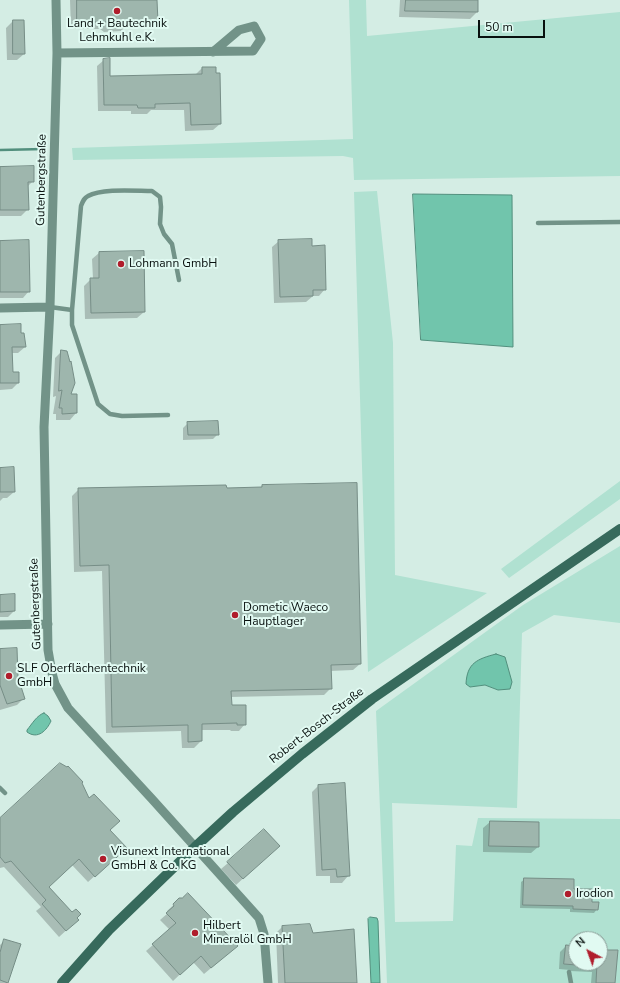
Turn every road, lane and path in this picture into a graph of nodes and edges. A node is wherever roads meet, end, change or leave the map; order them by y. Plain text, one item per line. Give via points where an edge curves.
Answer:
1 (56, 0) edge
2 (213, 52) junction
3 (57, 53) junction
4 (620, 222) edge
5 (538, 223) dead end
6 (179, 280) dead end
7 (50, 307) junction
8 (0, 308) edge
9 (72, 310) junction
10 (168, 415) dead end
11 (620, 529) edge
12 (48, 624) junction
13 (0, 625) edge
14 (0, 788) edge
15 (5, 793) dead end
16 (195, 847) junction
17 (569, 972) dead end
18 (62, 983) edge
19 (268, 983) edge
20 (571, 983) edge

1 - 3 street, Gutenbergstraße
2 - 2 street via 253,52 261,39 254,26 239,30
2 - 3 street
3 - 7 street, Gutenbergstraße
4 - 5 lane
6 - 9 lane via 172,244 160,224 160,197 152,191 101,191 84,199 81,206
7 - 8 street
7 - 9 lane
7 - 12 street, Gutenbergstraße via 44,434
9 - 10 lane via 72,325 98,404 110,414 122,416
11 - 16 street, Robert-Bosch-Straße via 372,699 275,776
12 - 13 street
12 - 16 street, Gutenbergstraße via 48,650 60,696 68,708
14 - 15 lane
16 - 18 street, Robert-Bosch-Straße via 115,925
16 - 19 street, Gutenbergstraße via 259,918 264,934
17 - 20 lane

